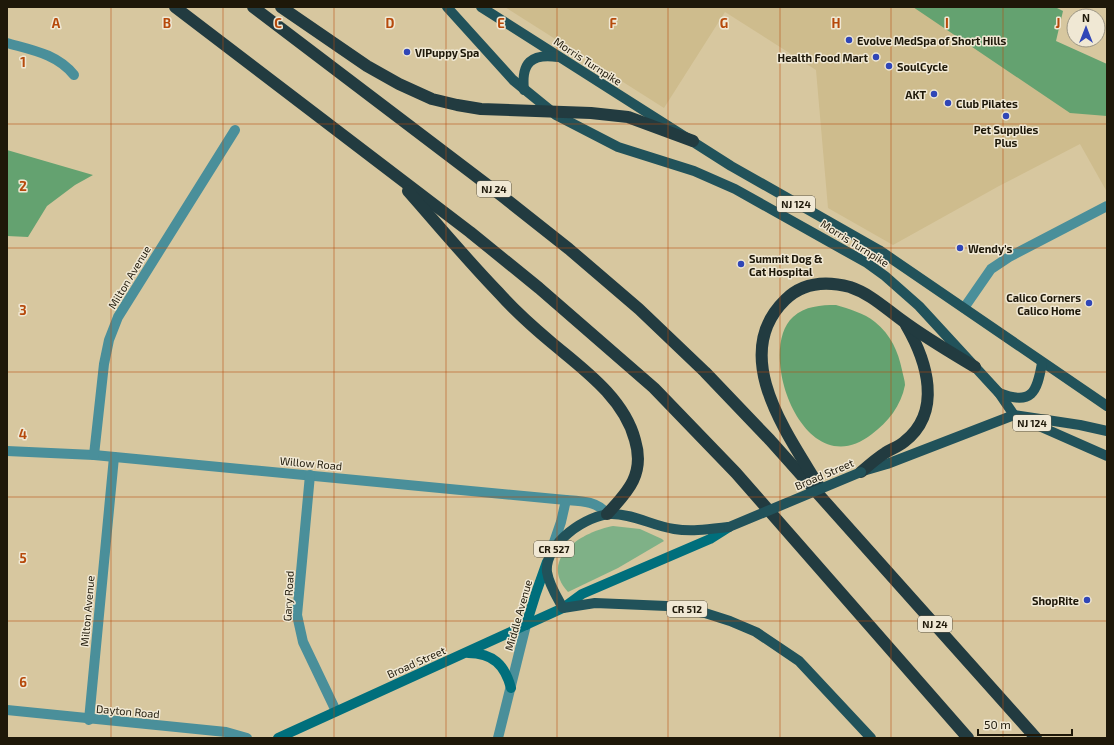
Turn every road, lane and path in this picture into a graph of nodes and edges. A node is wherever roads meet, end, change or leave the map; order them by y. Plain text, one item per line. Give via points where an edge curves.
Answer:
1 (175, 7) edge
2 (253, 7) edge
3 (281, 7) edge
4 (447, 7) edge
5 (481, 7) edge
6 (7, 42) edge
7 (560, 57) junction
8 (74, 75) dead end
9 (524, 90) junction
10 (551, 112) junction
11 (234, 130) dead end
12 (693, 142) junction
13 (389, 169) junction
14 (1107, 206) edge
15 (964, 308) junction
16 (903, 321) junction
17 (1042, 363) junction
18 (975, 367) junction
19 (999, 393) junction
20 (1107, 406) edge
21 (1014, 415) junction
22 (1107, 430) edge
23 (7, 451) edge
24 (94, 455) junction
25 (1107, 456) edge
26 (114, 458) junction
27 (861, 472) junction
28 (310, 474) junction
29 (566, 500) junction
30 (608, 514) junction
31 (837, 514) junction
32 (729, 527) junction
33 (549, 557) junction
34 (563, 608) junction
35 (526, 625) junction
36 (466, 653) junction
37 (511, 688) junction
38 (7, 710) edge
39 (336, 711) junction
40 (89, 720) junction
41 (247, 738) edge
42 (278, 738) edge
43 (498, 738) edge
44 (871, 738) edge
45 (968, 738) edge
46 (1036, 738) edge

1 - 13 highway
2 - 31 highway, NJ 24 via 433,142 581,259 705,372
3 - 10 highway via 367,66 432,99 481,109
4 - 9 main road, Morris Turnpike / NJ 124
5 - 7 main road, Morris Turnpike / NJ 124
6 - 8 street via 48,54
7 - 9 main road via 540,57 530,61 523,71
7 - 12 main road, Morris Turnpike / NJ 124
9 - 10 main road, Morris Turnpike / NJ 124
10 - 12 highway via 628,117
10 - 18 main road, Morris Turnpike / NJ 124 via 581,130 618,147 694,171 735,189 867,263 919,306
11 - 24 street, Milton Avenue via 118,317 109,340 104,364
12 - 15 main road, Morris Turnpike / NJ 124 via 782,196 879,250
13 - 30 highway via 499,293 600,385 626,418 637,448 636,473 626,494
13 - 45 highway via 539,288 654,388 736,473
14 - 15 street via 991,269
15 - 17 main road, Morris Turnpike / NJ 124
16 - 18 highway
16 - 27 highway via 916,343 926,373 926,409 912,435
16 - 31 highway via 864,293 824,283 810,285 787,298 778,306 766,330 762,359 770,401
17 - 19 main road via 1038,384 1033,392 1019,398
17 - 20 main road, Morris Turnpike / NJ 124
18 - 19 main road, Morris Turnpike / NJ 124
19 - 21 main road, Morris Turnpike / NJ 124
21 - 22 main road, Broad Street / CR 512
21 - 25 main road, NJ 124
21 - 27 main road, Broad Street / CR 512
23 - 24 street, Willow Road
24 - 26 street, Willow Road
26 - 28 street, Willow Road
26 - 40 street, Milton Avenue
27 - 32 main road, Broad Street / CR 512, bridge
28 - 29 street, Willow Road
28 - 39 street, Gary Road via 297,615 303,642
29 - 30 street, Willow Road via 593,504
29 - 33 street, Middle Avenue
30 - 32 main road, CR 527 via 684,530
30 - 33 main road, CR 527 via 590,520 574,530 562,540
31 - 46 highway, NJ 24
32 - 34 main road, Broad Street / CR 512 via 710,539 582,594
33 - 34 main road, CR 527 via 548,578
33 - 35 main road, Middle Avenue
34 - 35 main road, Broad Street / CR 512
34 - 44 main road, Broad Street / CR 512 via 608,603 667,606 690,610 756,632 799,661
35 - 36 main road, Broad Street / CR 512
35 - 37 street, Middle Avenue
36 - 37 main road via 482,654 497,661 506,671
36 - 39 main road, Broad Street / CR 512
37 - 43 street, Middle Avenue
38 - 40 street, Dayton Road
39 - 42 main road, Broad Street / CR 512
40 - 41 street, Dayton Road via 226,732

